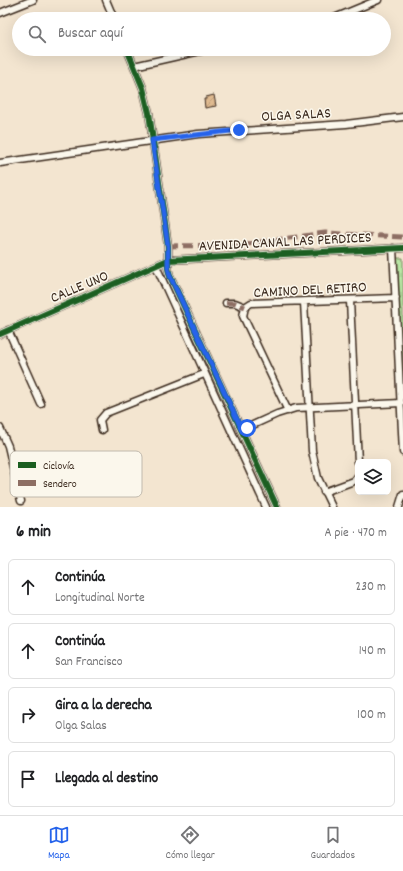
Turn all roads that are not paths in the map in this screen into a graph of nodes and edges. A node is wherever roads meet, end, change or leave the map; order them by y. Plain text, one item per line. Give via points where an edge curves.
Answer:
1 (32, 0) edge
2 (106, 0) edge
3 (378, 0) edge
4 (0, 12) edge
5 (111, 12) edge
6 (349, 12) edge
7 (130, 56) edge
8 (178, 56) edge
9 (134, 66) junction
10 (403, 117) edge
11 (152, 140) junction
12 (0, 163) edge
13 (393, 248) junction
14 (403, 248) edge
15 (168, 260) junction
16 (156, 266) junction
17 (396, 298) junction
18 (350, 301) junction
19 (304, 302) junction
20 (226, 303) dead end
21 (244, 307) junction
22 (8, 330) junction
23 (0, 334) edge
24 (204, 374) junction
25 (401, 403) junction
26 (41, 404) dead end
27 (354, 406) junction
28 (310, 407) junction
29 (288, 411) junction
30 (0, 428) edge
31 (102, 430) dead end
32 (242, 430) junction
33 (403, 452) edge
34 (10, 454) edge
35 (358, 459) edge
36 (355, 479) edge
37 (324, 492) junction
38 (403, 494) edge
39 (20, 497) edge
40 (21, 501) dead end
41 (266, 507) edge
42 (277, 507) edge
43 (332, 507) edge
44 (399, 507) edge

1 - 4 street
2 - 5 street
3 - 6 street
7 - 9 street
8 - 9 street
9 - 11 street via 146,100
10 - 11 street, OLGA SALAS via 363,123 218,132
11 - 12 street, OLGA SALAS
11 - 15 street
13 - 14 street, AVENIDA CANAL LAS PERDICES
13 - 15 street, AVENIDA CANAL LAS PERDICES
13 - 17 street
15 - 16 street, CALLE UNO
15 - 32 street via 170,276
16 - 22 street, CALLE UNO
16 - 24 street
17 - 18 street, CAMINO DEL RETIRO
17 - 25 street
18 - 19 street, CAMINO DEL RETIRO
18 - 27 street
19 - 21 street, CAMINO DEL RETIRO via 251,303
19 - 28 street
20 - 21 street
21 - 29 street, CAMINO DEL RETIRO via 243,316
22 - 23 street, CALLE UNO
22 - 26 street
24 - 31 street via 106,413 100,420
24 - 41 street
25 - 27 street
25 - 33 street
27 - 28 street
27 - 35 street
28 - 29 street
28 - 37 street via 314,461
29 - 32 street
30 - 34 street
32 - 42 street
36 - 37 street
37 - 43 street
38 - 44 street
39 - 40 street

